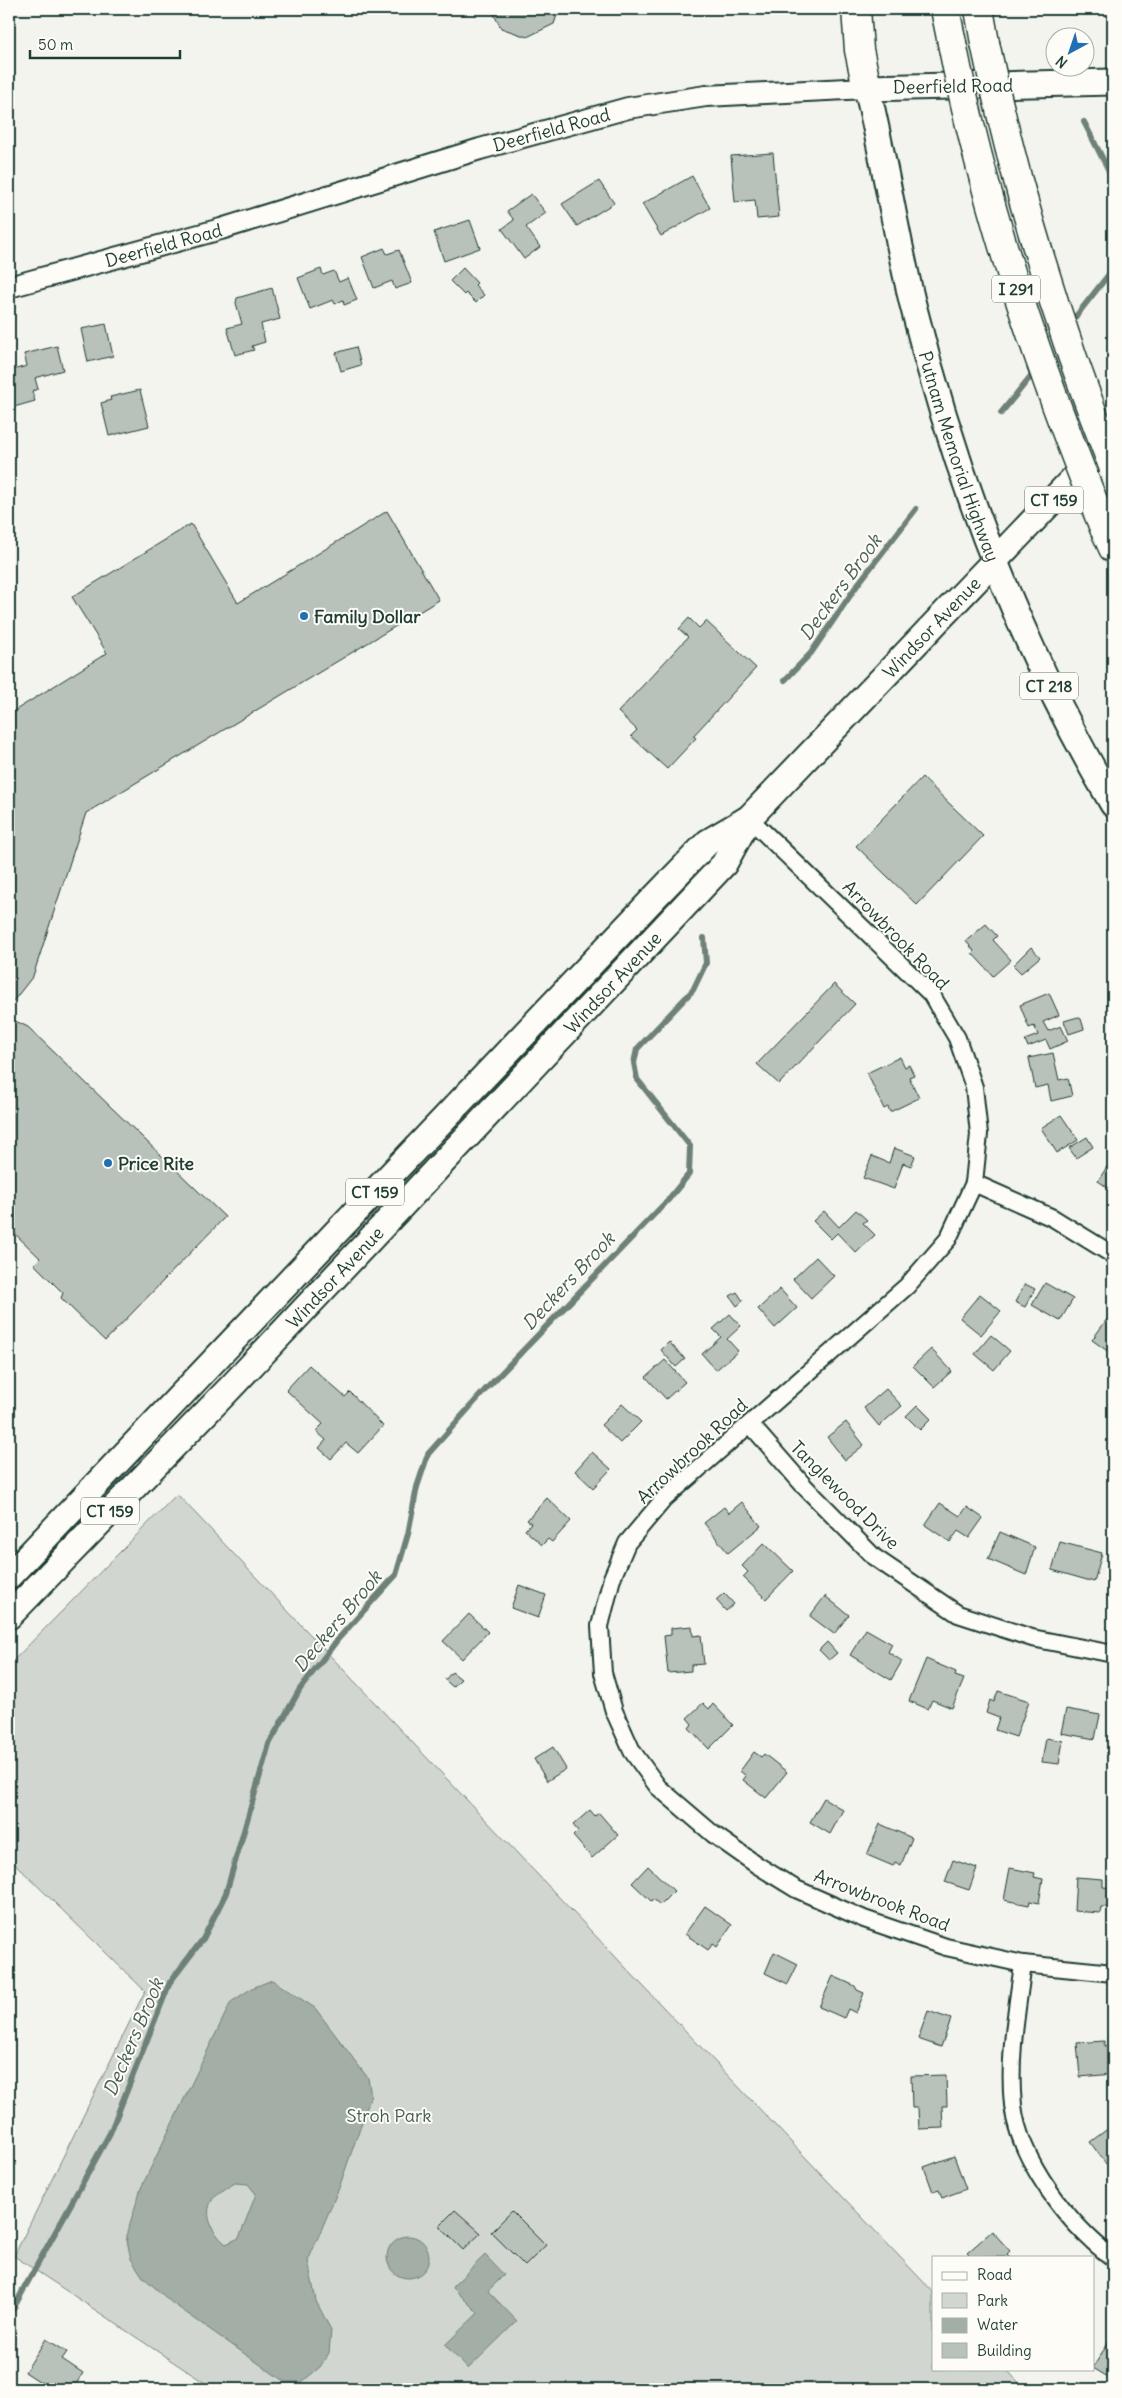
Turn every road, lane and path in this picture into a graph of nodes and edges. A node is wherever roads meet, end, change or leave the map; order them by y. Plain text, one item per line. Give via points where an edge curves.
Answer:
1 (856, 9) edge
2 (945, 9) edge
3 (979, 9) edge
4 (1113, 82) edge
5 (867, 88) junction
6 (9, 287) edge
7 (1113, 437) edge
8 (1113, 466) edge
9 (1109, 538) edge
10 (994, 563) junction
11 (1113, 804) edge
12 (749, 818) junction
13 (620, 932) junction
14 (641, 952) junction
15 (974, 1183) junction
16 (1113, 1255) edge
17 (298, 1272) junction
18 (315, 1297) junction
19 (750, 1424) junction
20 (9, 1576) edge
21 (9, 1616) edge
22 (1113, 1654) edge
23 (1023, 1964) junction
24 (1113, 1973) edge
25 (1113, 2258) edge

1 - 5 highway via 859,50
2 - 9 highway, I 291, bridge via 982,171 1014,284 1056,405
3 - 8 highway, I 291, bridge via 1008,140 1033,233 1075,365
4 - 5 main road, Deerfield Road
5 - 6 street, Deerfield Road via 706,96 628,108 490,146 221,229
5 - 10 main road, Putnam Memorial Highway via 912,300 930,368
7 - 10 main road, Windsor Avenue / CT 159
10 - 11 main road, Putnam Memorial Highway / CT 218 via 1039,666
10 - 12 main road, Windsor Avenue / CT 159
12 - 13 main road, Windsor Avenue / CT 159 via 708,842
12 - 14 main road, Windsor Avenue / CT 159 via 724,864
12 - 15 street, Arrowbrook Road via 931,994 957,1038 974,1087 979,1134
13 - 14 main road
13 - 17 main road, Windsor Avenue / CT 159
14 - 18 main road, Windsor Avenue / CT 159
15 - 16 street via 1053,1218
15 - 19 street, Arrowbrook Road via 948,1239 907,1286
17 - 18 main road
17 - 20 main road, Windsor Avenue / CT 159
18 - 21 main road, Windsor Avenue / CT 159
19 - 22 street, Tanglewood Drive via 805,1487 874,1557 958,1614 1032,1638
19 - 23 street, Arrowbrook Road via 664,1499 627,1543 612,1578 600,1626 603,1674 614,1711 632,1751 658,1787 713,1834 796,1889 864,1919 946,1947
23 - 24 street, Arrowbrook Road
23 - 25 street via 1011,2065 1013,2106 1024,2145 1040,2178 1066,2213

